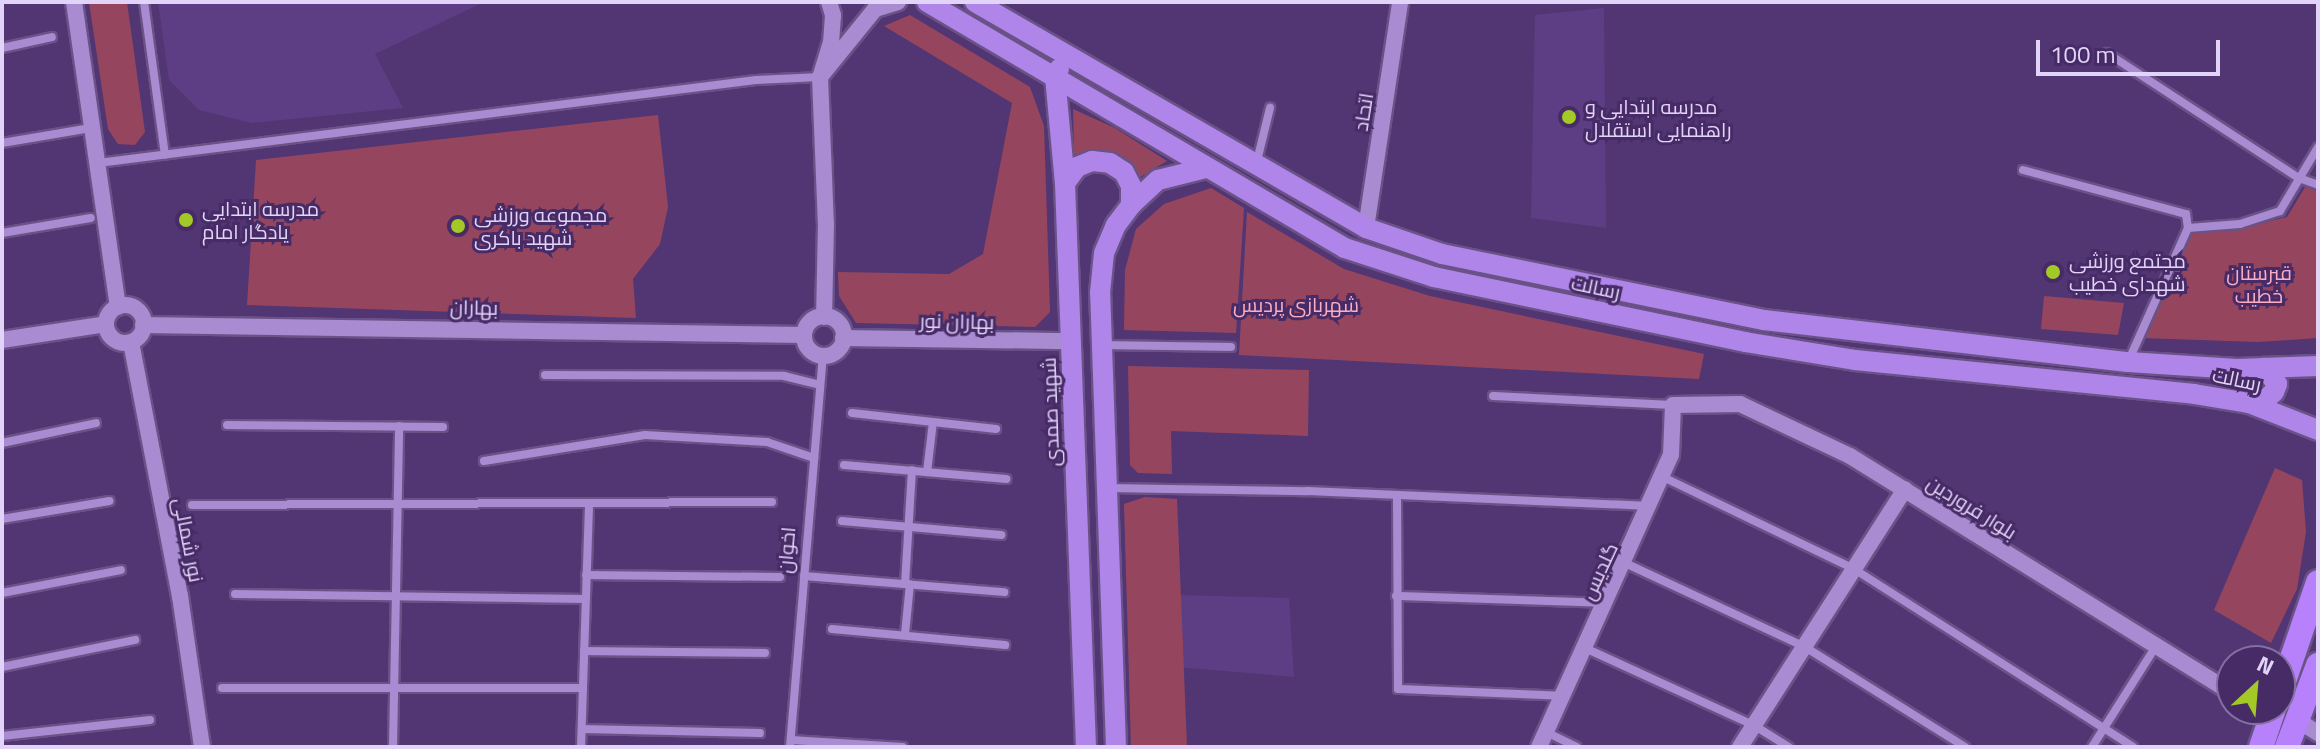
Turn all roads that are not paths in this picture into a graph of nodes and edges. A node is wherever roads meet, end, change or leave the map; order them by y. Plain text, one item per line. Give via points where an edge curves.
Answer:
1 (74, 2) edge
2 (144, 2) edge
3 (829, 2) edge
4 (898, 2) edge
5 (927, 2) edge
6 (975, 2) edge
7 (1400, 2) edge
8 (52, 37) dead end
9 (2, 48) edge
10 (2107, 53) dead end
11 (1066, 56) junction
12 (1055, 76) junction
13 (820, 77) junction
14 (1270, 108) dead end
15 (91, 128) junction
16 (2, 143) edge
17 (2318, 147) edge
18 (165, 155) junction
19 (97, 163) junction
20 (1256, 165) junction
21 (1206, 168) junction
22 (2023, 170) dead end
23 (2299, 178) junction
24 (1065, 183) junction
25 (2318, 185) edge
26 (1131, 205) junction
27 (91, 218) dead end
28 (1366, 228) junction
29 (2188, 228) junction
30 (2, 233) edge
31 (118, 307) junction
32 (824, 317) junction
33 (106, 324) junction
34 (143, 325) junction
35 (804, 335) junction
36 (843, 338) junction
37 (2, 340) edge
38 (1071, 341) junction
39 (131, 342) junction
40 (1102, 345) junction
41 (1231, 347) dead end
42 (823, 356) junction
43 (2128, 362) junction
44 (2318, 366) edge
45 (2264, 368) junction
46 (545, 375) dead end
47 (820, 385) junction
48 (1493, 396) dead end
49 (2249, 403) junction
50 (1673, 405) junction
51 (852, 413) dead end
52 (933, 422) junction
53 (96, 423) dead end
54 (227, 425) dead end
55 (399, 426) junction
56 (443, 427) dead end
57 (996, 429) dead end
58 (2318, 430) edge
59 (2, 443) edge
60 (814, 458) junction
61 (484, 461) dead end
62 (844, 465) dead end
63 (912, 470) junction
64 (927, 472) junction
65 (1663, 477) junction
66 (1006, 479) dead end
67 (1107, 488) junction
68 (1905, 489) junction
69 (1397, 495) junction
70 (110, 501) dead end
71 (772, 502) dead end
72 (589, 503) junction
73 (397, 504) junction
74 (192, 505) dead end
75 (1651, 506) junction
76 (2, 519) edge
77 (842, 521) dead end
78 (909, 526) junction
79 (1001, 535) dead end
80 (1625, 563) junction
81 (1854, 569) junction
82 (121, 570) dead end
83 (586, 575) junction
84 (804, 576) junction
85 (780, 577) dead end
86 (2318, 583) edge
87 (908, 584) junction
88 (1004, 592) dead end
89 (2, 593) edge
90 (235, 594) dead end
91 (395, 594) junction
92 (1396, 596) junction
93 (586, 599) junction
94 (1606, 603) junction
95 (832, 629) dead end
96 (905, 634) junction
97 (135, 640) dead end
98 (1005, 645) dead end
99 (2157, 646) junction
100 (1805, 647) junction
101 (2296, 647) edge
102 (1585, 648) junction
103 (584, 651) junction
104 (765, 653) dead end
105 (1113, 656) junction
106 (1083, 657) junction
107 (2, 667) edge
108 (2316, 673) edge
109 (2216, 683) edge
110 (222, 688) dead end
111 (394, 688) junction
112 (583, 688) junction
113 (1563, 696) junction
114 (1114, 704) junction
115 (1085, 709) junction
116 (150, 720) dead end
117 (2297, 720) junction
118 (2265, 725) edge
119 (1755, 726) junction
120 (582, 729) junction
121 (2104, 729) junction
122 (760, 733) dead end
123 (2318, 733) edge
124 (2, 736) edge
125 (1543, 739) edge
126 (790, 744) edge
127 (864, 746) edge
128 (202, 747) edge
129 (393, 747) edge
130 (581, 747) edge
131 (903, 747) edge
132 (1086, 747) edge
133 (1116, 747) edge
134 (1577, 747) edge
135 (1740, 747) edge
136 (1789, 747) edge
137 (1965, 747) edge
138 (2092, 747) edge
139 (2133, 747) edge
140 (2261, 747) edge
141 (2287, 747) edge

1 - 15 street
2 - 18 street
3 - 13 street via 831,42
4 - 13 street via 875,9
5 - 12 main road, رسالت
6 - 11 main road, رسالت
7 - 28 street, اتحاد
8 - 9 street
10 - 23 street
11 - 12 main road
11 - 20 main road, رسالت
12 - 21 main road, رسالت
12 - 24 main road, شهید صمدی
13 - 18 street via 756,80
13 - 32 street
14 - 20 street
15 - 16 street
15 - 19 street
17 - 23 street
18 - 19 street
19 - 31 street
20 - 28 main road, رسالت
21 - 26 main road via 1158,180
21 - 49 main road, رسالت via 1345,248 1496,291 1855,360
22 - 29 street via 2186,214
23 - 25 street
23 - 29 street via 2280,211 2240,224
24 - 26 main road via 1077,167 1092,161 1110,163 1124,172 1131,186
24 - 38 main road, شهید صمدی
26 - 40 main road via 1104,253
27 - 30 street
28 - 43 main road, رسالت via 1500,268 1764,320
29 - 43 street
31 - 33 street
31 - 34 street via 135,309
32 - 35 street via 813,320
32 - 36 street via 836,321
33 - 37 street
33 - 39 street via 114,339
34 - 35 street, بهاران
34 - 39 street
35 - 42 street via 811,351
36 - 38 street, بهاران نور
36 - 42 street via 838,349
38 - 106 main road, شهید صمدی
39 - 128 street, نور شمالی via 180,596
40 - 41 street
40 - 67 main road
42 - 47 street, اخوان
43 - 45 main road, رسالت
44 - 45 main road, رسالت
45 - 49 main road via 2277,384 2274,392
46 - 47 street via 784,376
47 - 60 street, اخوان
48 - 50 street
49 - 58 main road, رسالت
50 - 65 street, گلدیس via 1671,455
50 - 68 street, بلوار فروردین via 1740,404 1850,456
51 - 52 street
52 - 57 street
52 - 64 street
53 - 59 street
54 - 55 street
55 - 56 street
55 - 73 street
60 - 61 street via 767,442 645,435
60 - 84 street, اخوان
62 - 63 street
63 - 64 street
63 - 78 street
64 - 66 street
65 - 75 street, گلدیس
65 - 81 street
67 - 69 street
67 - 105 main road
68 - 81 street
68 - 99 street, بلوار فروردین
69 - 75 street
69 - 92 street
70 - 76 street
71 - 72 street
72 - 73 street
72 - 83 street
73 - 74 street
73 - 91 street
75 - 80 street, گلدیس
77 - 78 street
78 - 79 street
78 - 87 street
80 - 94 street, گلدیس
80 - 100 street
81 - 100 street
81 - 121 street
82 - 89 street
83 - 85 street
83 - 93 street
84 - 87 street
84 - 126 street, اخوان
86 - 101 highway
87 - 88 street
87 - 96 street
90 - 91 street
91 - 93 street
91 - 111 street
92 - 94 street
92 - 113 street via 1398,689
93 - 103 street
94 - 102 street, گلدیس
95 - 96 street
96 - 98 street
97 - 107 street
99 - 109 street, بلوار فروردین
99 - 121 street
100 - 119 street
100 - 137 street
102 - 113 street, گلدیس
102 - 119 street
103 - 104 street
103 - 112 street
105 - 106 main road via 1101,669 1087,665
105 - 114 main road
106 - 115 main road, شهید صمدی
108 - 117 highway
110 - 111 street
111 - 112 street
111 - 129 street
112 - 120 street
113 - 125 street, گلدیس
114 - 115 main road via 1105,694 1095,694
114 - 133 main road
115 - 132 main road, شهید صمدی
116 - 124 street
117 - 123 street
117 - 141 highway
118 - 140 highway
119 - 135 street
119 - 136 street
120 - 122 street
120 - 130 street
121 - 138 street
121 - 139 street
125 - 134 street
126 - 127 street
127 - 131 street

